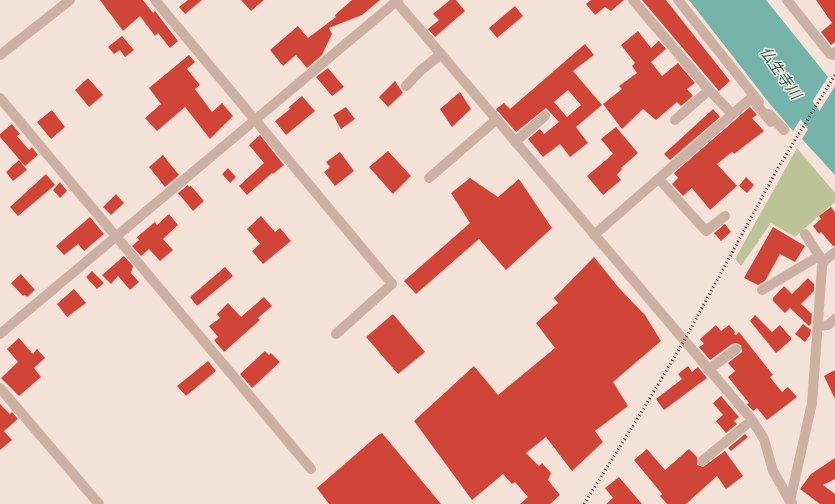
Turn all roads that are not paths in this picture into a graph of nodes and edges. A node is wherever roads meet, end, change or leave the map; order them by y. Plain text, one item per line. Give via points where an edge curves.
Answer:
1 (70, 0) edge
2 (155, 0) edge
3 (396, 0) edge
4 (632, 0) edge
5 (672, 0) edge
6 (678, 0) edge
7 (787, 0) edge
8 (835, 52) edge
9 (441, 54) junction
10 (0, 55) edge
11 (406, 86) dead end
12 (709, 90) junction
13 (0, 98) edge
14 (751, 98) junction
15 (732, 114) junction
16 (545, 116) dead end
17 (254, 119) junction
18 (496, 120) junction
19 (675, 120) dead end
20 (771, 122) dead end
21 (784, 130) dead end
22 (515, 142) junction
23 (429, 178) dead end
24 (659, 179) junction
25 (725, 216) dead end
26 (805, 234) dead end
27 (115, 236) junction
28 (594, 236) junction
29 (835, 252) edge
30 (821, 259) junction
31 (762, 290) dead end
32 (829, 325) edge
33 (0, 334) edge
34 (336, 334) dead end
35 (736, 349) dead end
36 (708, 370) junction
37 (0, 388) edge
38 (752, 420) junction
39 (702, 461) dead end
40 (311, 469) dead end
41 (791, 502) edge
42 (99, 504) edge

1 - 10 street
2 - 17 street
3 - 9 street
3 - 17 street
4 - 12 street
5 - 14 street
6 - 21 street
7 - 8 street via 830,54 833,55
9 - 11 street
9 - 18 street
12 - 15 street
12 - 19 street
13 - 27 street
14 - 15 street
14 - 20 street
15 - 24 street
16 - 22 street
17 - 27 street
17 - 34 street via 392,284
18 - 22 street
18 - 23 street
22 - 28 street
24 - 25 street via 706,231
24 - 28 street
26 - 30 street
27 - 33 street
27 - 40 street
28 - 36 street
29 - 30 street
30 - 31 street
30 - 32 street
32 - 41 street
35 - 36 street
36 - 38 street
37 - 42 street
38 - 39 street
38 - 41 street via 764,439 773,471

